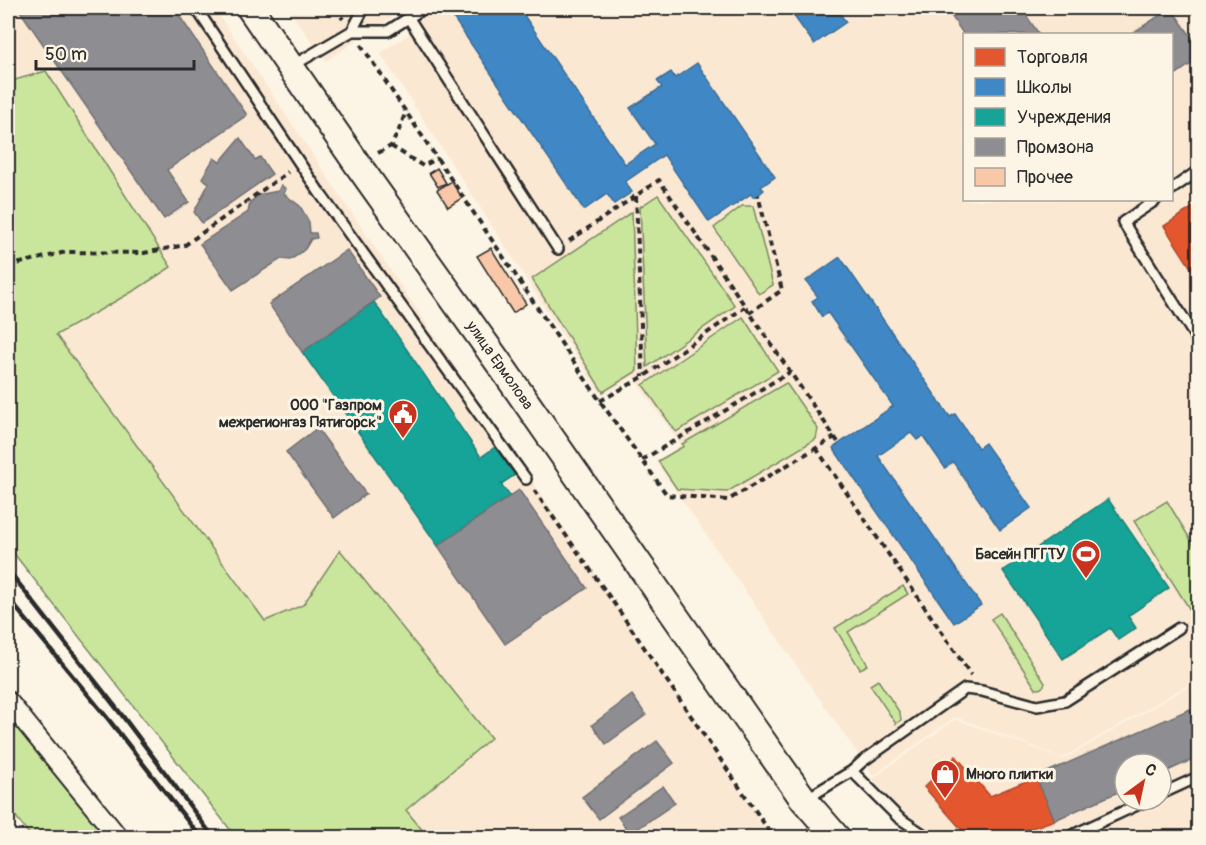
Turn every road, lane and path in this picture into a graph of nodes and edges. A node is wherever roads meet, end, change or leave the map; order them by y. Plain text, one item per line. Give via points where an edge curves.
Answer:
1 (196, 8) edge
2 (250, 8) edge
3 (335, 8) edge
4 (364, 8) edge
5 (424, 8) edge
6 (408, 17) junction
7 (352, 32) junction
8 (290, 67) junction
9 (391, 146) dead end
10 (438, 158) junction
11 (301, 163) junction
12 (1198, 171) edge
13 (1173, 188) edge
14 (758, 195) dead end
15 (636, 196) junction
16 (1154, 201) edge
17 (558, 249) joint
18 (8, 266) edge
19 (746, 307) junction
20 (749, 313) junction
21 (1198, 341) edge
22 (790, 372) junction
23 (643, 377) junction
24 (600, 401) junction
25 (835, 437) junction
26 (838, 442) dead end
27 (816, 448) junction
28 (642, 460) junction
29 (526, 479) joint
30 (1179, 628) dead end
31 (982, 691) junction
32 (8, 701) edge
33 (751, 725) junction
34 (852, 771) junction
35 (1198, 777) edge
36 (1173, 788) edge
37 (804, 800) junction
38 (1121, 812) edge
39 (119, 837) edge
40 (774, 837) edge
41 (819, 837) edge
42 (837, 837) edge
43 (929, 837) edge
44 (1066, 837) edge

1 - 11 lane
2 - 8 main road, улица Ермолова
3 - 7 path
4 - 7 lane
5 - 6 lane
6 - 7 lane via 388,31
6 - 17 lane
7 - 8 lane
7 - 10 path
8 - 33 main road, улица Ермолова
9 - 10 path via 423,166
10 - 24 path
11 - 18 path via 185,245 144,253 66,252
11 - 29 lane
12 - 13 lane
14 - 20 path via 782,290
15 - 17 path
15 - 19 path via 659,180
15 - 23 path
16 - 21 lane via 1123,222
19 - 20 path
19 - 23 path
20 - 22 path
22 - 25 path
22 - 28 path
23 - 24 path
24 - 28 path
25 - 26 path
25 - 27 path
27 - 28 path via 728,500 667,495
27 - 31 path
29 - 40 path
30 - 31 lane via 1065,701 1037,706
31 - 34 lane via 965,689
32 - 39 street
33 - 37 main road, улица Ермолова
33 - 41 main road, улица Ермолова
34 - 37 lane
34 - 43 lane via 899,818
35 - 36 lane
37 - 42 main road, улица Ермолова
38 - 44 lane

